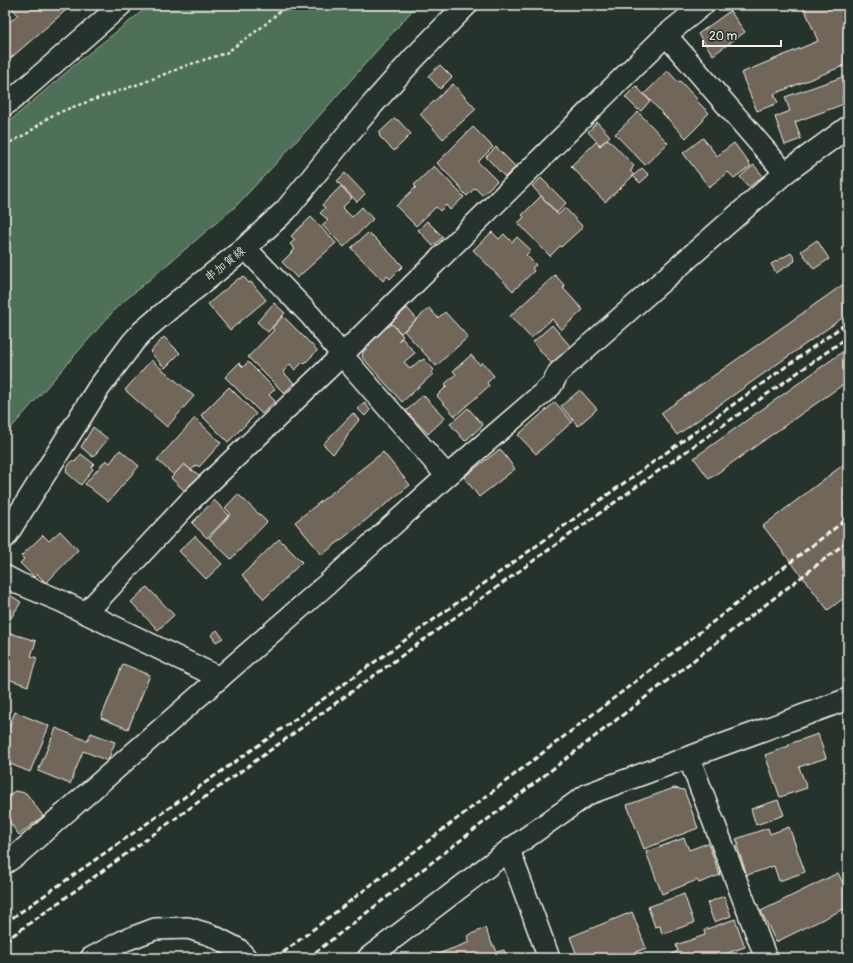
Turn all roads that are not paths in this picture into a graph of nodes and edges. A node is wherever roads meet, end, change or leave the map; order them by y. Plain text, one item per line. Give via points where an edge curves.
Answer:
1 (121, 5) edge
2 (466, 5) edge
3 (703, 5) edge
4 (666, 35) junction
5 (5, 105) edge
6 (848, 127) edge
7 (785, 173) junction
8 (245, 248) junction
9 (342, 355) junction
10 (447, 476) junction
11 (5, 537) edge
12 (5, 576) edge
13 (86, 613) junction
14 (220, 678) junction
15 (848, 699) edge
16 (689, 758) junction
17 (509, 850) junction
18 (5, 863) edge
19 (90, 958) edge
20 (246, 958) edge
21 (368, 958) edge
22 (549, 958) edge
23 (766, 958) edge

1 - 5 street
2 - 8 main road, 串加賀線 via 413,59 286,210
3 - 4 street
4 - 7 street
4 - 9 street
6 - 7 street
7 - 10 street via 559,372 551,386
8 - 9 street via 311,316
8 - 11 main road, 串加賀線 via 176,303 133,342 98,389
9 - 10 street
9 - 13 street via 192,499
10 - 14 street
12 - 13 street
13 - 14 street
14 - 18 street
15 - 16 street
16 - 17 street via 588,794
16 - 23 street
17 - 21 street
17 - 22 street
19 - 20 street via 123,941 155,929 188,928 211,935 238,949

